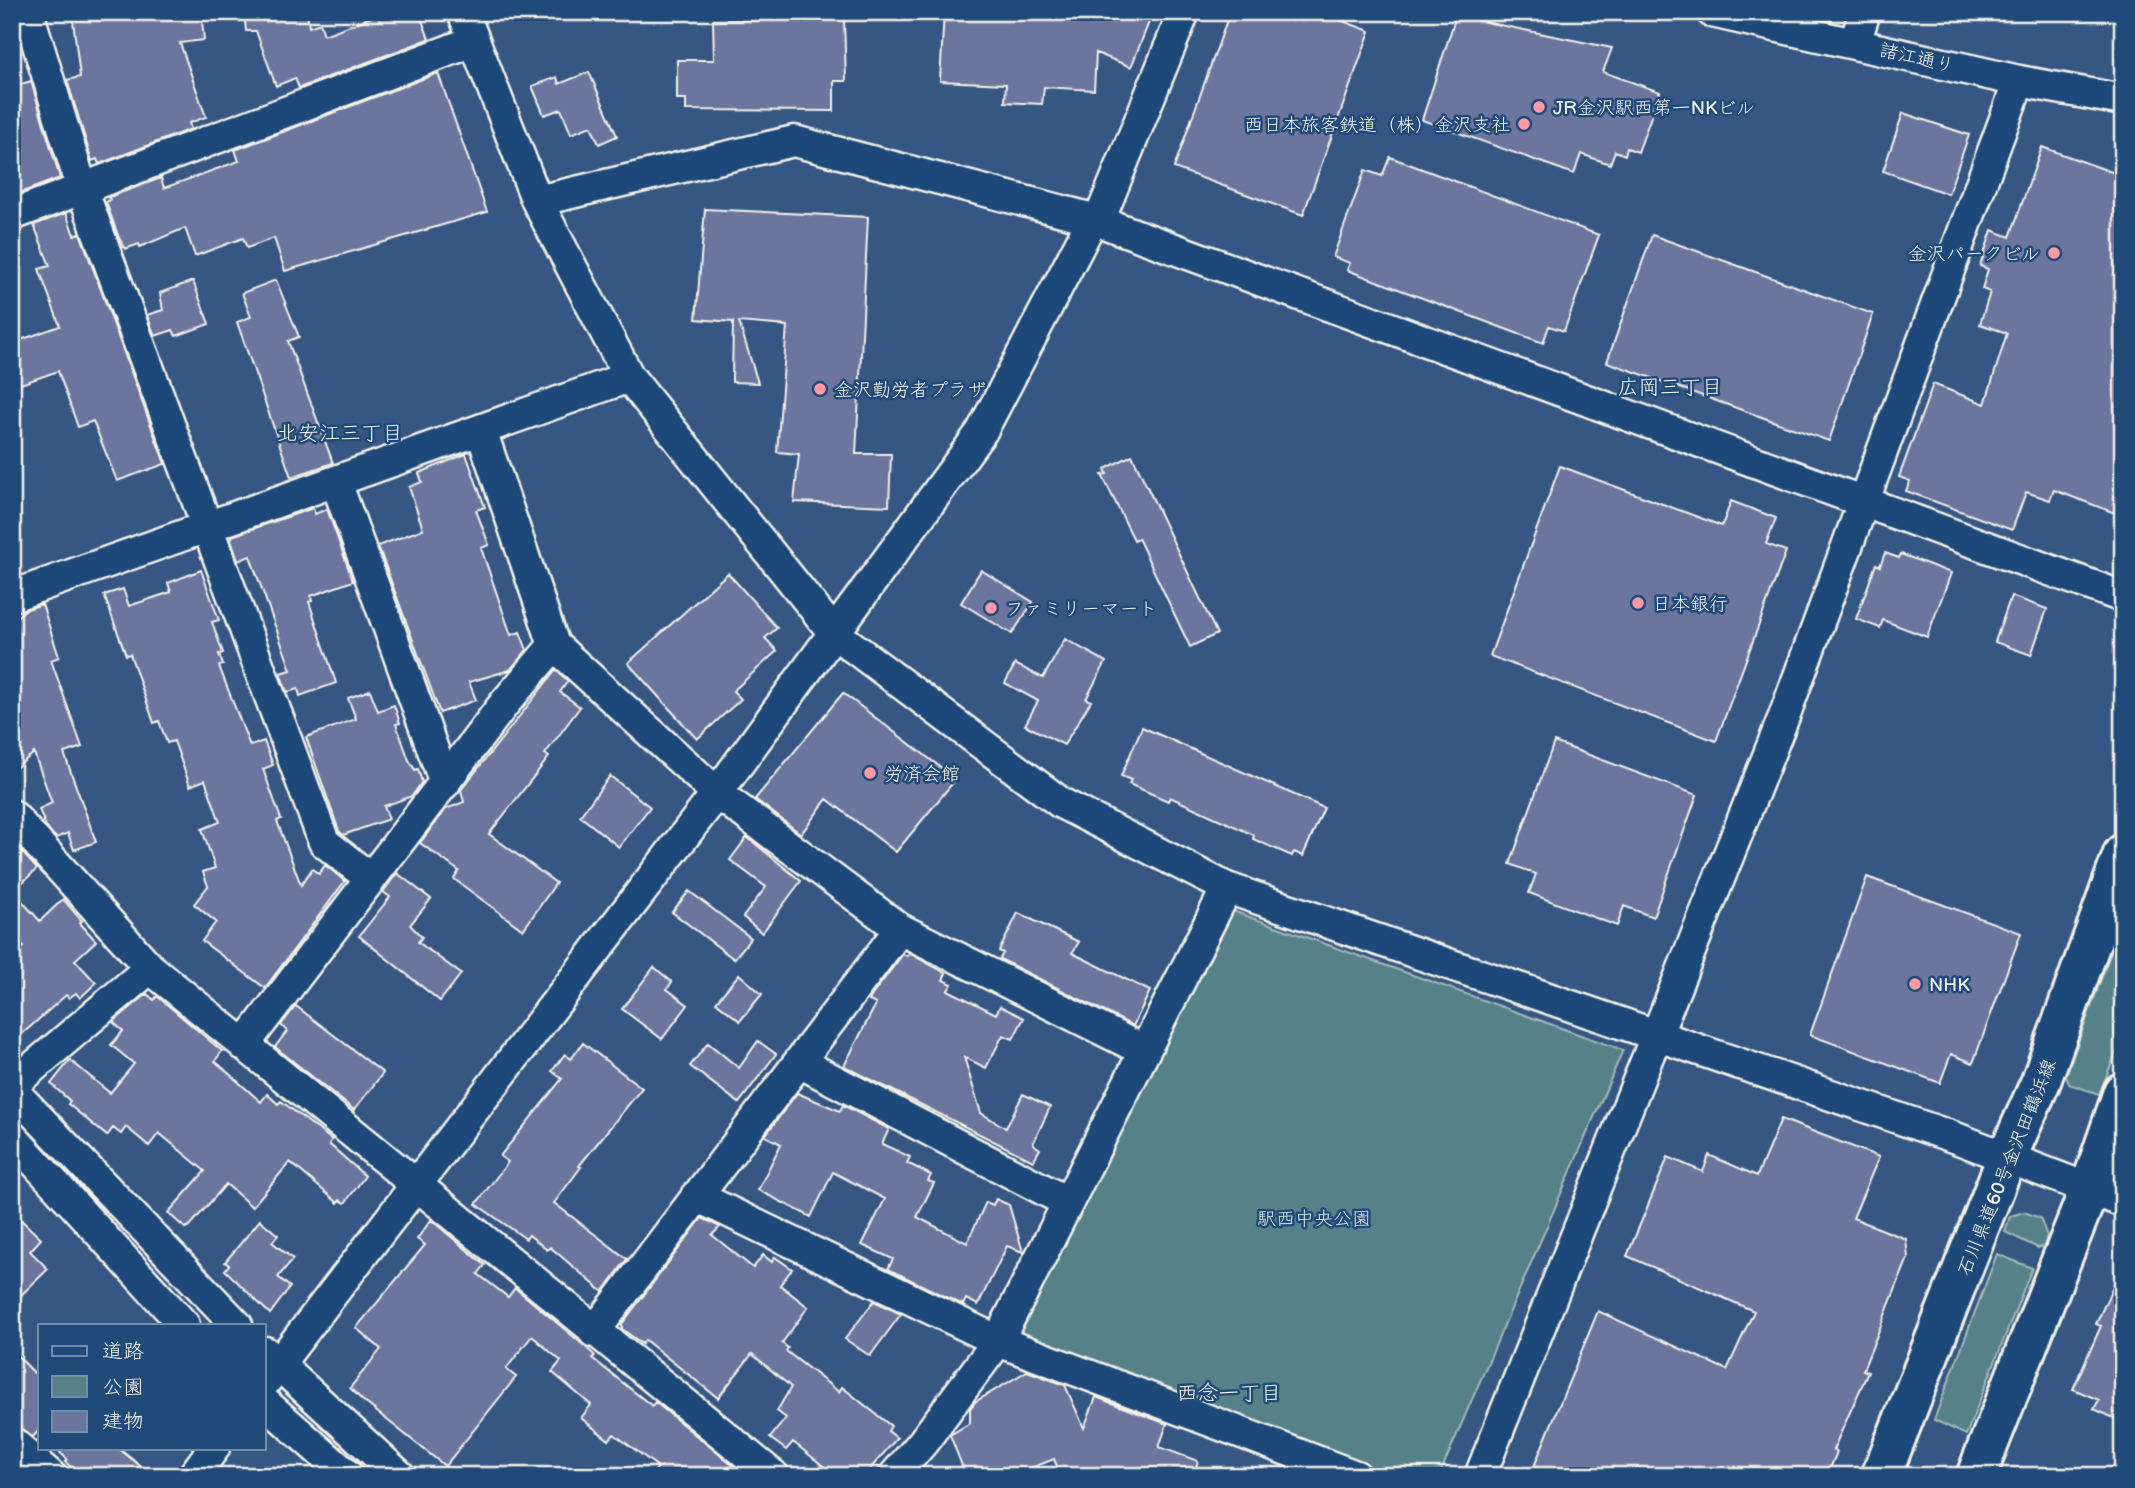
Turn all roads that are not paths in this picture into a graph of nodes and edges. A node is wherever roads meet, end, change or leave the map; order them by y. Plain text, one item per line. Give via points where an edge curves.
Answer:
1 (28, 12) edge
2 (463, 12) edge
3 (1184, 12) edge
4 (1712, 12) edge
5 (1865, 12) edge
6 (474, 41) junction
7 (1855, 42) junction
8 (2020, 81) junction
9 (2123, 100) edge
10 (82, 189) junction
11 (537, 201) junction
12 (12, 215) edge
13 (1093, 219) junction
14 (629, 377) junction
15 (481, 429) junction
16 (336, 482) junction
17 (1862, 502) junction
18 (208, 527) junction
19 (12, 596) edge
20 (2123, 597) edge
21 (834, 633) junction
22 (554, 645) junction
23 (445, 783) junction
24 (717, 793) junction
25 (12, 815) edge
26 (2123, 854) edge
27 (371, 879) junction
28 (1227, 888) junction
29 (900, 929) junction
30 (149, 968) junction
31 (1659, 1035) junction
32 (244, 1045) junction
33 (1143, 1050) junction
34 (799, 1062) junction
35 (12, 1088) edge
36 (2123, 1092) edge
37 (12, 1137) edge
38 (2007, 1157) junction
39 (415, 1186) junction
40 (2106, 1195) edge
41 (696, 1196) junction
42 (1067, 1202) junction
43 (183, 1324) edge
44 (236, 1324) edge
45 (594, 1332) junction
46 (998, 1341) junction
47 (269, 1367) edge
48 (266, 1404) edge
49 (12, 1442) edge
50 (213, 1450) edge
51 (1309, 1467) edge
52 (51, 1476) edge
53 (193, 1476) edge
54 (348, 1476) edge
55 (400, 1476) edge
56 (774, 1476) edge
57 (894, 1476) edge
58 (1356, 1476) edge
59 (1480, 1476) edge
60 (1881, 1476) edge
61 (1976, 1476) edge

1 - 10 street
2 - 6 street
3 - 13 street via 1103,211
4 - 7 street, 諸江通り
5 - 7 street
6 - 10 street
6 - 11 street
7 - 8 street, 諸江通り
8 - 9 street, 諸江通り
8 - 17 street
10 - 12 street
10 - 18 street
11 - 13 street via 794,141
11 - 14 street
13 - 17 street
13 - 21 street via 982,431
14 - 15 street
14 - 21 street
15 - 16 street
15 - 22 street
16 - 18 street
16 - 23 street
17 - 20 street
17 - 31 street
18 - 19 street
18 - 27 street via 324,842
21 - 24 street
21 - 28 street via 1061,803
22 - 23 street
22 - 24 street
23 - 27 street
24 - 29 street
24 - 39 street
25 - 30 street
26 - 38 main road, 石川県道60号金沢田鶴浜線 via 2041,1081
27 - 32 street
28 - 31 street
28 - 33 street
29 - 33 street
29 - 34 street
30 - 32 street
30 - 35 street
31 - 38 street
31 - 59 street
32 - 39 street
33 - 42 street
34 - 41 street
34 - 42 street
35 - 44 street
36 - 40 main road
37 - 43 street
38 - 40 street
38 - 60 main road, 石川県道60号金沢田鶴浜線
39 - 45 street
39 - 47 street
40 - 61 main road
41 - 45 street
41 - 46 street
42 - 46 street
45 - 56 street
46 - 51 street
46 - 57 street
47 - 55 street
48 - 54 street
49 - 52 street
50 - 53 street
51 - 58 street

